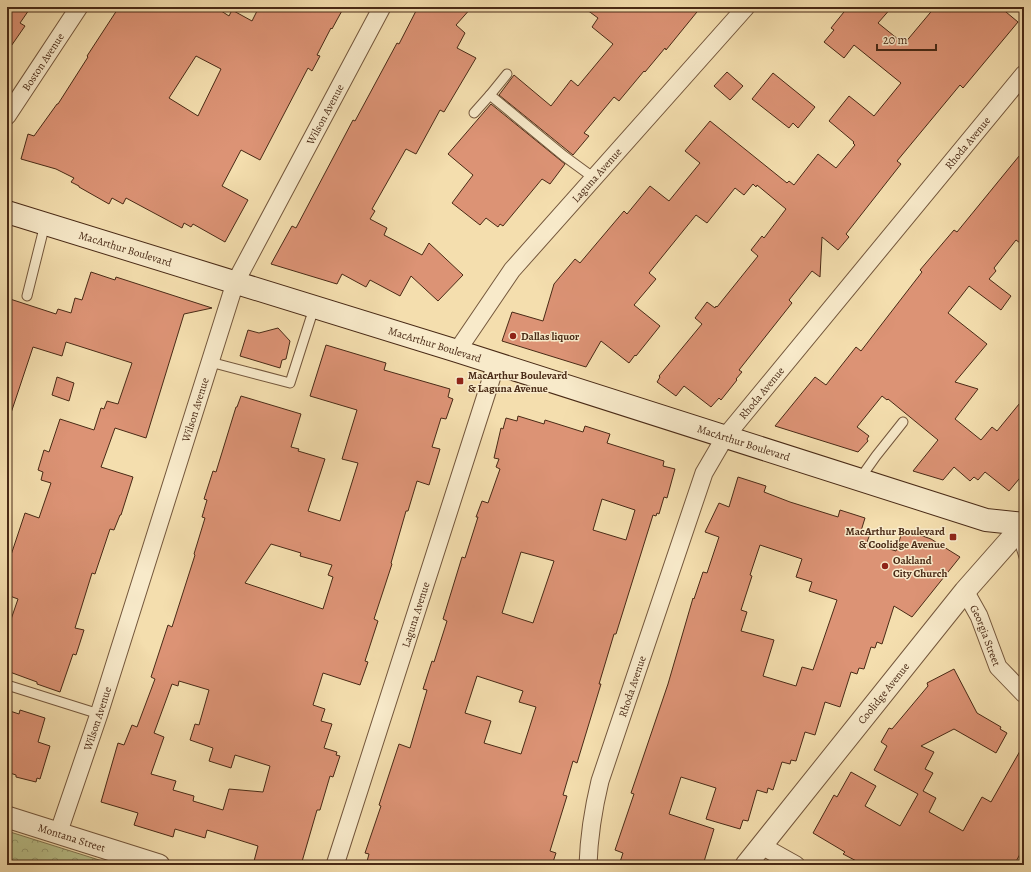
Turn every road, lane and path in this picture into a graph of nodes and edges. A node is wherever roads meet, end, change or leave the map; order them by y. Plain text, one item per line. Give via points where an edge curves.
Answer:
1 (79, 7) edge
2 (382, 7) edge
3 (746, 7) edge
4 (508, 74) dead end
5 (1024, 74) edge
6 (490, 95) junction
7 (474, 113) dead end
8 (7, 116) edge
9 (594, 178) junction
10 (7, 212) edge
11 (45, 224) junction
12 (235, 283) junction
13 (27, 296) dead end
14 (314, 308) junction
15 (457, 352) junction
16 (210, 362) junction
17 (496, 364) junction
18 (903, 422) dead end
19 (725, 437) junction
20 (859, 480) junction
21 (1022, 526) edge
22 (1024, 557) edge
23 (965, 591) junction
24 (7, 686) edge
25 (1024, 694) edge
26 (99, 714) junction
27 (7, 818) edge
28 (58, 834) junction
29 (762, 846) junction
30 (159, 865) edge
31 (335, 865) edge
32 (588, 865) edge
33 (746, 865) edge
34 (796, 865) edge

1 - 8 street, Boston Avenue
2 - 12 street, Wilson Avenue
3 - 9 street, Laguna Avenue
4 - 6 lane
5 - 19 street, Rhoda Avenue
6 - 7 lane
6 - 9 lane
9 - 15 street, Laguna Avenue via 512,270
10 - 11 main road, MacArthur Boulevard
11 - 12 main road, MacArthur Boulevard
11 - 13 lane
12 - 14 main road, MacArthur Boulevard
12 - 16 street, Wilson Avenue
14 - 15 main road, MacArthur Boulevard
14 - 16 lane via 290,383
15 - 17 main road, MacArthur Boulevard
16 - 26 street, Wilson Avenue
17 - 19 main road, MacArthur Boulevard
17 - 31 street, Laguna Avenue
18 - 20 lane
19 - 20 main road, MacArthur Boulevard
19 - 32 street, Rhoda Avenue via 704,473 600,782 588,840
20 - 21 main road, MacArthur Boulevard via 986,520
21 - 22 lane
21 - 23 street, Coolidge Avenue
23 - 25 street, Georgia Street via 979,616 998,667
23 - 29 street, Coolidge Avenue
24 - 26 lane
26 - 28 street, Wilson Avenue
27 - 28 street, Montana Street
28 - 30 street, Montana Street
29 - 33 street, Coolidge Avenue
29 - 34 street

